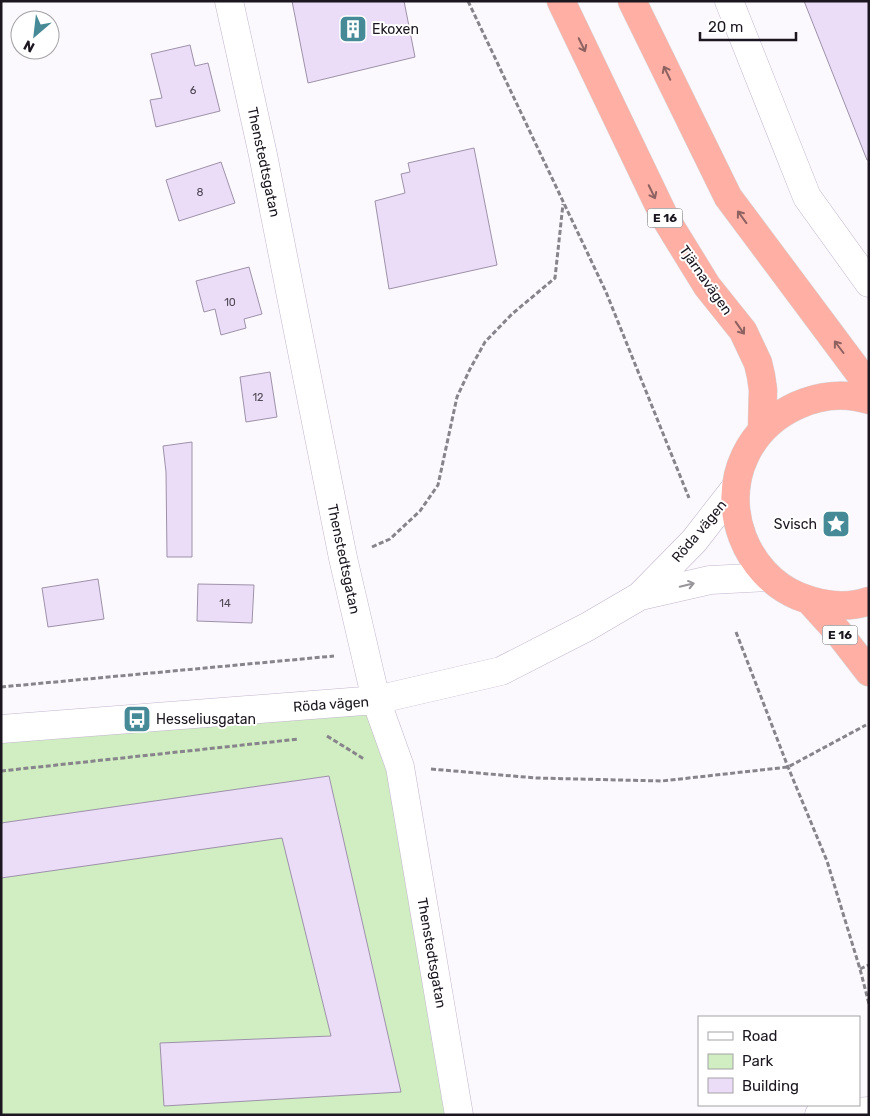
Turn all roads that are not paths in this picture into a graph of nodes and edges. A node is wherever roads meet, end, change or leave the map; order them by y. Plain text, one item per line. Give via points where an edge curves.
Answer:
1 (229, 1) edge
2 (560, 1) edge
3 (632, 1) edge
4 (730, 1) edge
5 (869, 283) edge
6 (869, 386) edge
7 (869, 400) edge
8 (762, 430) junction
9 (736, 486) junction
10 (768, 577) junction
11 (640, 596) junction
12 (809, 600) junction
13 (869, 601) edge
14 (869, 672) edge
15 (376, 700) junction
16 (1, 729) edge
17 (869, 1111) edge
18 (460, 1115) edge
19 (819, 1115) edge

1 - 15 street, Thenstedtsgatan via 264,155 343,558
2 -> 8 highway, Tjärnavägen / E 16 via 664,216 707,286 742,330 758,363 764,390
6 -> 3 highway via 728,197
4 - 5 street via 807,197
7 - 8 highway via 832,396 806,401 782,413
8 - 9 highway via 744,456
9 - 10 highway via 737,520 745,543
9 - 11 street, Röda vägen via 694,541
11 -> 10 street, Röda vägen via 710,580
10 - 12 highway via 787,591
11 - 15 street, Röda vägen via 501,671
12 - 13 highway via 827,605
12 - 14 highway, E 16
15 - 16 street, Röda vägen
15 - 18 street, Thenstedtsgatan via 400,767
17 - 19 street

